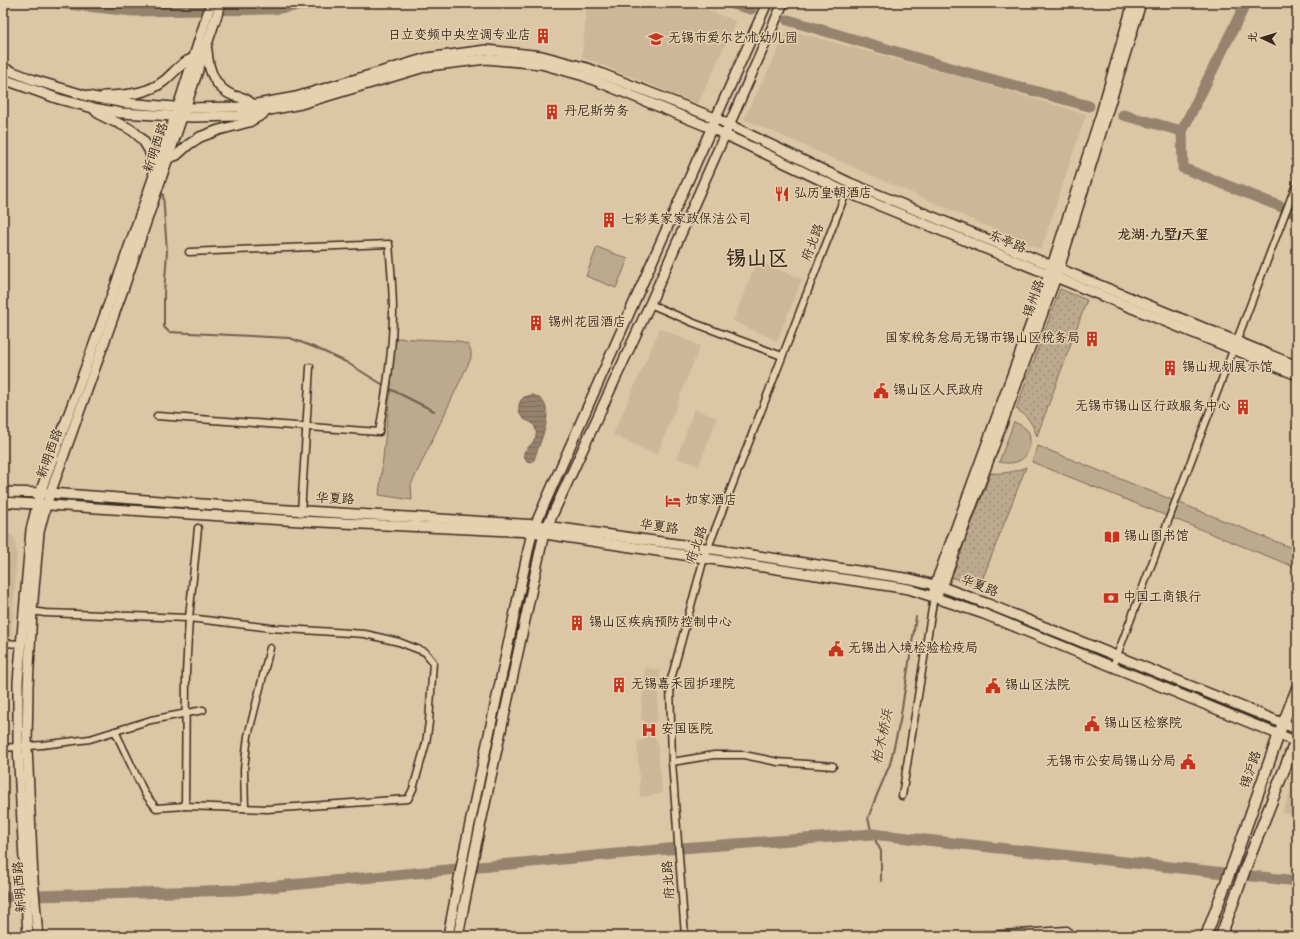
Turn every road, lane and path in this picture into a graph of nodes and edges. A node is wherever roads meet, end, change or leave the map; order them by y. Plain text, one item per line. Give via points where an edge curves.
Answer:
1 (211, 3) edge
2 (221, 3) edge
3 (767, 3) edge
4 (783, 3) edge
5 (1133, 3) edge
6 (1140, 3) edge
7 (207, 45) junction
8 (194, 58) junction
9 (3, 68) edge
10 (3, 79) edge
11 (87, 96) junction
12 (253, 105) junction
13 (93, 108) junction
14 (268, 111) junction
15 (180, 112) junction
16 (716, 118) junction
17 (729, 125) junction
18 (711, 128) junction
19 (724, 134) junction
20 (166, 159) junction
21 (153, 178) junction
22 (850, 183) junction
23 (1296, 185) edge
24 (846, 192) junction
25 (188, 252) dead end
26 (1054, 272) junction
27 (650, 304) junction
28 (1235, 345) junction
29 (782, 356) junction
30 (1297, 366) edge
31 (310, 367) dead end
32 (1297, 375) edge
33 (157, 416) dead end
34 (306, 427) junction
35 (3, 492) edge
36 (40, 493) junction
37 (50, 493) junction
38 (3, 502) edge
39 (42, 504) junction
40 (301, 511) junction
41 (301, 521) junction
42 (198, 528) dead end
43 (533, 528) junction
44 (546, 530) junction
45 (707, 548) junction
46 (704, 558) junction
47 (938, 586) junction
48 (934, 596) junction
49 (32, 611) junction
50 (189, 618) junction
51 (3, 643) edge
52 (21, 644) junction
53 (270, 648) dead end
54 (1116, 656) junction
55 (1112, 666) junction
56 (1297, 688) edge
57 (203, 710) dead end
58 (186, 713) junction
59 (1283, 724) junction
60 (1297, 729) edge
61 (115, 731) junction
62 (1278, 734) junction
63 (1296, 740) edge
64 (23, 746) junction
65 (3, 748) edge
66 (672, 762) junction
67 (833, 766) dead end
68 (902, 796) dead end
69 (185, 806) junction
70 (244, 808) junction
71 (29, 881) junction
72 (28, 936) edge
73 (38, 936) edge
74 (448, 936) edge
75 (458, 936) edge
76 (685, 936) edge
77 (969, 936) edge
78 (1071, 936) edge
79 (1206, 936) edge
80 (1221, 936) edge

1 - 8 street, 新明西路
2 - 7 street, 新明西路
3 - 16 street
4 - 17 street
5 - 26 street, 锡州路
6 - 26 street, 锡州路
7 - 12 street via 208,60 216,82 221,88 234,96 245,98
7 - 15 street, 新明西路
8 - 11 street via 186,60 163,82 147,90 134,94
8 - 15 street, 新明西路
9 - 11 street
10 - 13 street
11 - 15 street
12 - 15 street, 东亭路
12 - 16 street, 东亭路 via 296,97 426,58 486,50 542,56 579,66
13 - 15 street via 121,113
13 - 21 street via 98,115 133,130 147,144 151,152
14 - 15 street, 东亭路 via 238,116 192,117
14 - 18 street, 东亭路 via 302,104 428,66 486,59 540,64 584,76
14 - 20 street via 249,122 200,137 177,155
15 - 20 street, 新明西路
15 - 21 street, 新明西路
16 - 17 street, 东亭路
16 - 18 street
17 - 19 street
17 - 22 street, 东亭路
18 - 19 street, 东亭路
18 - 43 street
19 - 24 street, 东亭路
19 - 27 street
20 - 37 street, 新明西路 via 125,284
21 - 36 street, 新明西路
22 - 24 street, 府北路
22 - 26 street, 东亭路
23 - 28 street
24 - 26 street, 东亭路
24 - 29 street, 府北路
25 - 34 street via 389,244 393,313 379,432
26 - 28 street, 东亭路
26 - 47 street, 锡州路
27 - 29 street
27 - 44 street
28 - 30 street, 东亭路
28 - 32 street, 东亭路
28 - 54 street
29 - 45 street, 府北路
31 - 34 street
33 - 34 street
34 - 40 street
35 - 36 street, 华夏路
36 - 37 street, 华夏路
36 - 39 street, 新明西路
37 - 39 street, 新明西路
37 - 40 street, 华夏路
38 - 39 street, 华夏路
39 - 41 street, 华夏路
39 - 49 street, 新明西路
39 - 52 street, 新明西路 via 31,530
40 - 41 street
40 - 43 street, 华夏路
41 - 43 street, 华夏路
42 - 50 street
43 - 44 street, 华夏路
43 - 74 street
44 - 45 street, 华夏路
44 - 46 street, 华夏路
44 - 75 street
45 - 46 street, 府北路
45 - 47 street, 华夏路 via 911,579
46 - 48 street, 华夏路 via 909,589
46 - 66 street, 府北路 via 670,682
47 - 48 street, 锡州路
47 - 54 street, 华夏路
48 - 55 street, 华夏路
48 - 68 street, 锡州路
49 - 50 street
49 - 64 street, 新明西路
50 - 58 street
50 - 70 street via 271,628 366,634 425,652 433,662 430,722 413,789 408,799 267,809
51 - 52 street
52 - 64 street, 新明西路 via 18,682
53 - 70 street via 248,736 244,769
54 - 55 street
54 - 59 street, 华夏路
55 - 62 street, 华夏路
56 - 59 main road, 锡沪路
57 - 58 street
58 - 61 street via 150,720
58 - 69 street
59 - 60 street, 华夏路
59 - 62 main road, 锡沪路
61 - 64 street via 90,739
61 - 69 street via 145,794 156,808
62 - 63 street, 华夏路
62 - 79 main road, 锡沪路
63 - 80 main road
64 - 65 street
64 - 71 street, 新明西路
66 - 67 street via 714,755 744,755 778,762
66 - 76 street, 府北路
69 - 70 street
71 - 72 street, 新明西路 via 26,909
71 - 73 street, 新明西路 via 36,910
77 - 78 street via 1067,930

